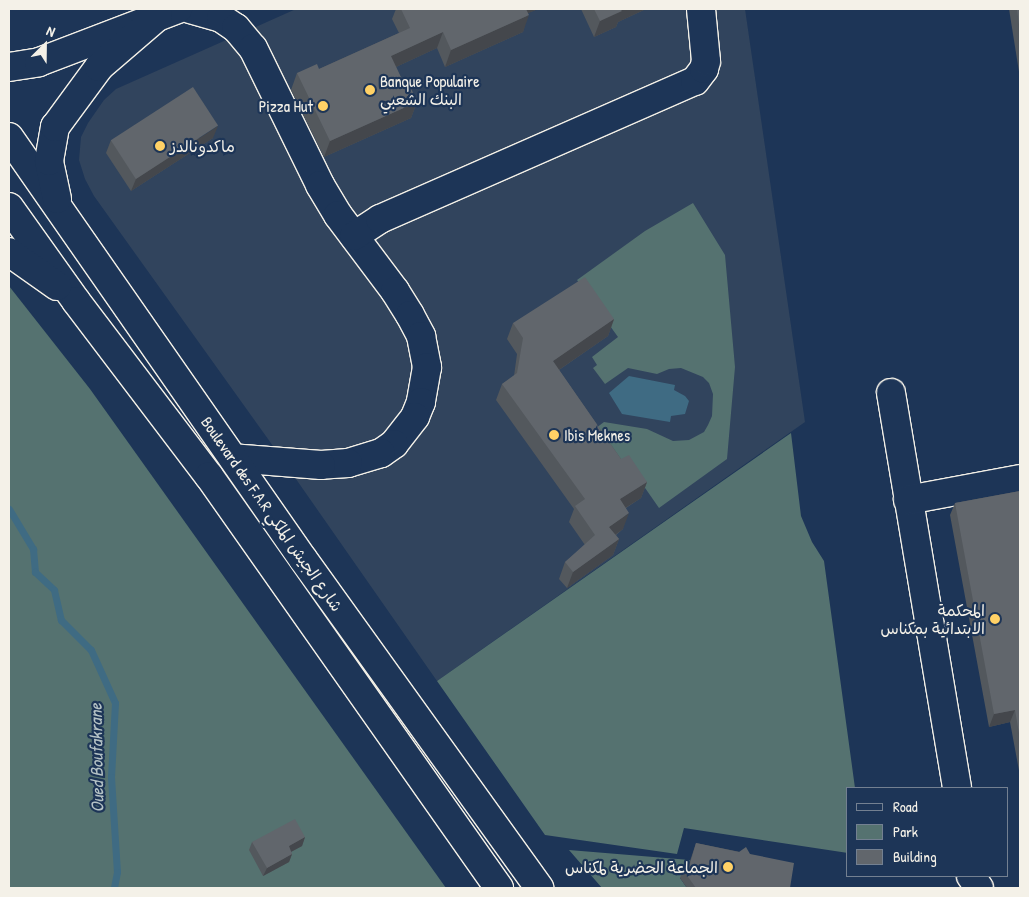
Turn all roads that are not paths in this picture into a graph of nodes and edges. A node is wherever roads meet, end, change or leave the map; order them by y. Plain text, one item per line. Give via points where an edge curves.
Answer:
1 (701, 9) edge
2 (177, 11) edge
3 (9, 67) edge
4 (9, 137) edge
5 (9, 207) edge
6 (58, 208) junction
7 (354, 236) junction
8 (9, 252) edge
9 (76, 300) junction
10 (891, 393) dead end
11 (233, 458) junction
12 (1020, 479) edge
13 (908, 500) junction
14 (957, 787) edge
15 (972, 877) edge
16 (499, 888) edge
17 (539, 888) edge
18 (979, 888) edge

1 - 7 main road via 706,61 695,81 380,219
2 - 3 main road via 39,62
2 - 6 main road via 98,67 55,127 49,161
2 - 7 main road via 221,18 236,28 253,48 320,185
4 - 6 main road, Boulevard des F.A.R شارع الجيش الملكي
5 - 9 main road, Boulevard des F.A.R شارع الجيش الملكي
6 - 11 main road, Boulevard des F.A.R شارع الجيش الملكي
7 - 11 main road via 395,291 421,336 427,367 422,402 415,417 394,444 366,459 321,465
8 - 9 main road
9 - 16 main road, Boulevard des F.A.R شارع الجيش الملكي via 209,476
10 - 13 main road
11 - 17 main road, Boulevard des F.A.R شارع الجيش الملكي
12 - 13 main road
13 - 14 main road
15 - 18 main road

